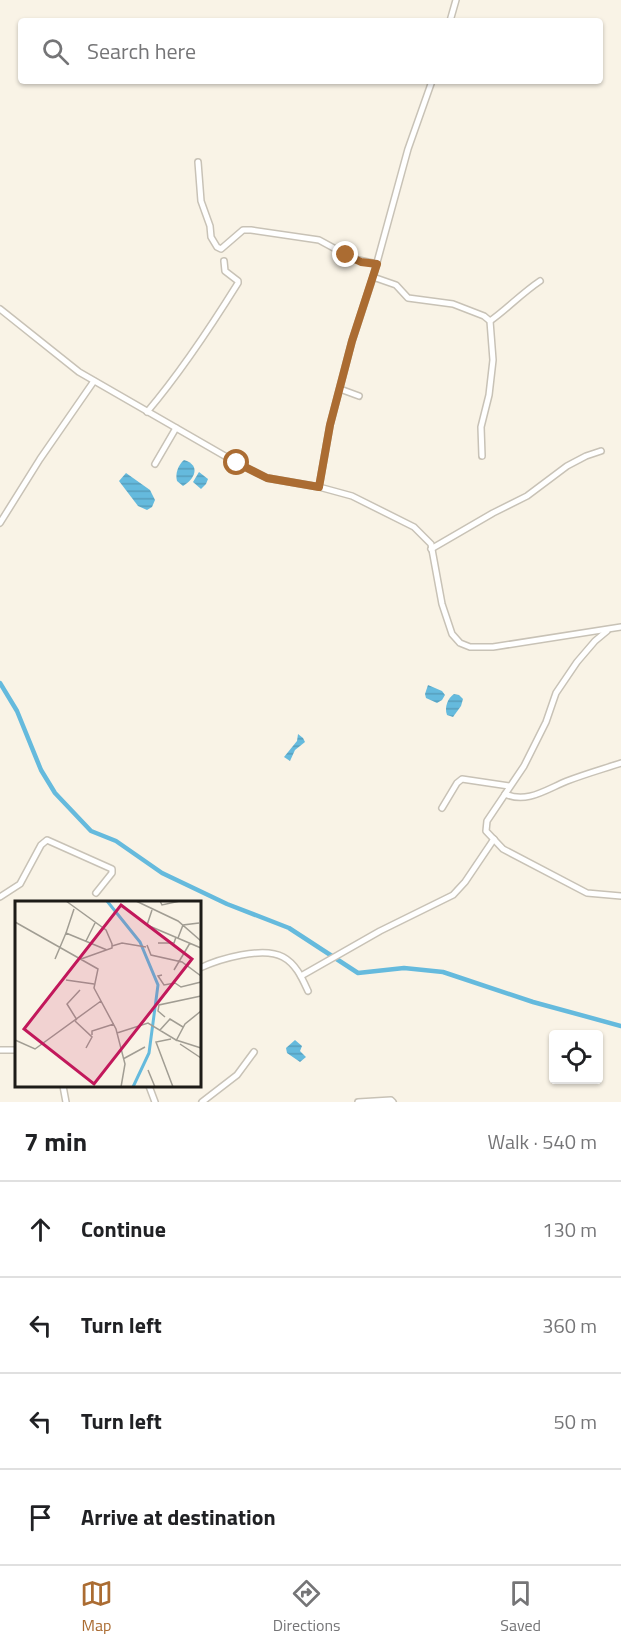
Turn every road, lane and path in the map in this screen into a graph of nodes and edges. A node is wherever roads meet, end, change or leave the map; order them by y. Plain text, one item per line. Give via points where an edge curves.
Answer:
1 (456, 0) edge
2 (451, 18) edge
3 (431, 84) edge
4 (198, 162) dead end
5 (224, 261) dead end
6 (377, 264) junction
7 (373, 277) junction
8 (540, 281) dead end
9 (0, 309) edge
10 (490, 321) junction
11 (94, 381) junction
12 (340, 389) junction
13 (360, 396) dead end
14 (147, 412) junction
15 (176, 428) junction
16 (601, 451) dead end
17 (482, 456) dead end
18 (155, 464) dead end
19 (319, 487) junction
20 (0, 523) edge
21 (430, 549) junction
22 (621, 627) edge
23 (608, 630) junction
24 (621, 763) edge
25 (509, 786) junction
26 (504, 794) junction
27 (442, 808) dead end
28 (494, 839) junction
29 (96, 893) dead end
30 (621, 896) edge
31 (0, 897) edge
32 (201, 968) edge
33 (301, 976) junction
34 (308, 991) dead end
35 (254, 1052) dead end
36 (63, 1087) edge
37 (149, 1087) edge
38 (66, 1102) edge
39 (155, 1102) edge
40 (202, 1102) edge
41 (358, 1102) edge
42 (393, 1102) edge

1 - 2 street
3 - 6 street via 408,149
4 - 6 street via 201,201 217,247 221,249 243,230 251,230 319,240 354,260
5 - 14 street via 225,271 238,282 206,334
6 - 7 street
7 - 10 street via 396,285 408,298 453,304
7 - 12 street
8 - 10 street
9 - 11 street
10 - 17 street via 493,360 481,427
11 - 14 street
11 - 20 street
12 - 13 street
12 - 19 street
14 - 15 street
15 - 18 street
15 - 19 street via 267,478
16 - 21 street via 567,466 527,495
19 - 21 street via 352,496 414,527 431,544
21 - 23 street via 452,634 470,647
22 - 23 street
23 - 25 street via 577,662 556,693 524,766
24 - 26 street via 546,792 514,798
25 - 26 street
25 - 27 street via 462,779
26 - 28 street via 487,821 486,831
28 - 30 street via 503,849 587,893
28 - 33 street via 453,895
29 - 31 street via 112,869 46,840 20,884
32 - 33 street via 240,955 271,953 290,961
33 - 34 street
35 - 40 street via 237,1075
36 - 38 street
37 - 39 street
41 - 42 street

